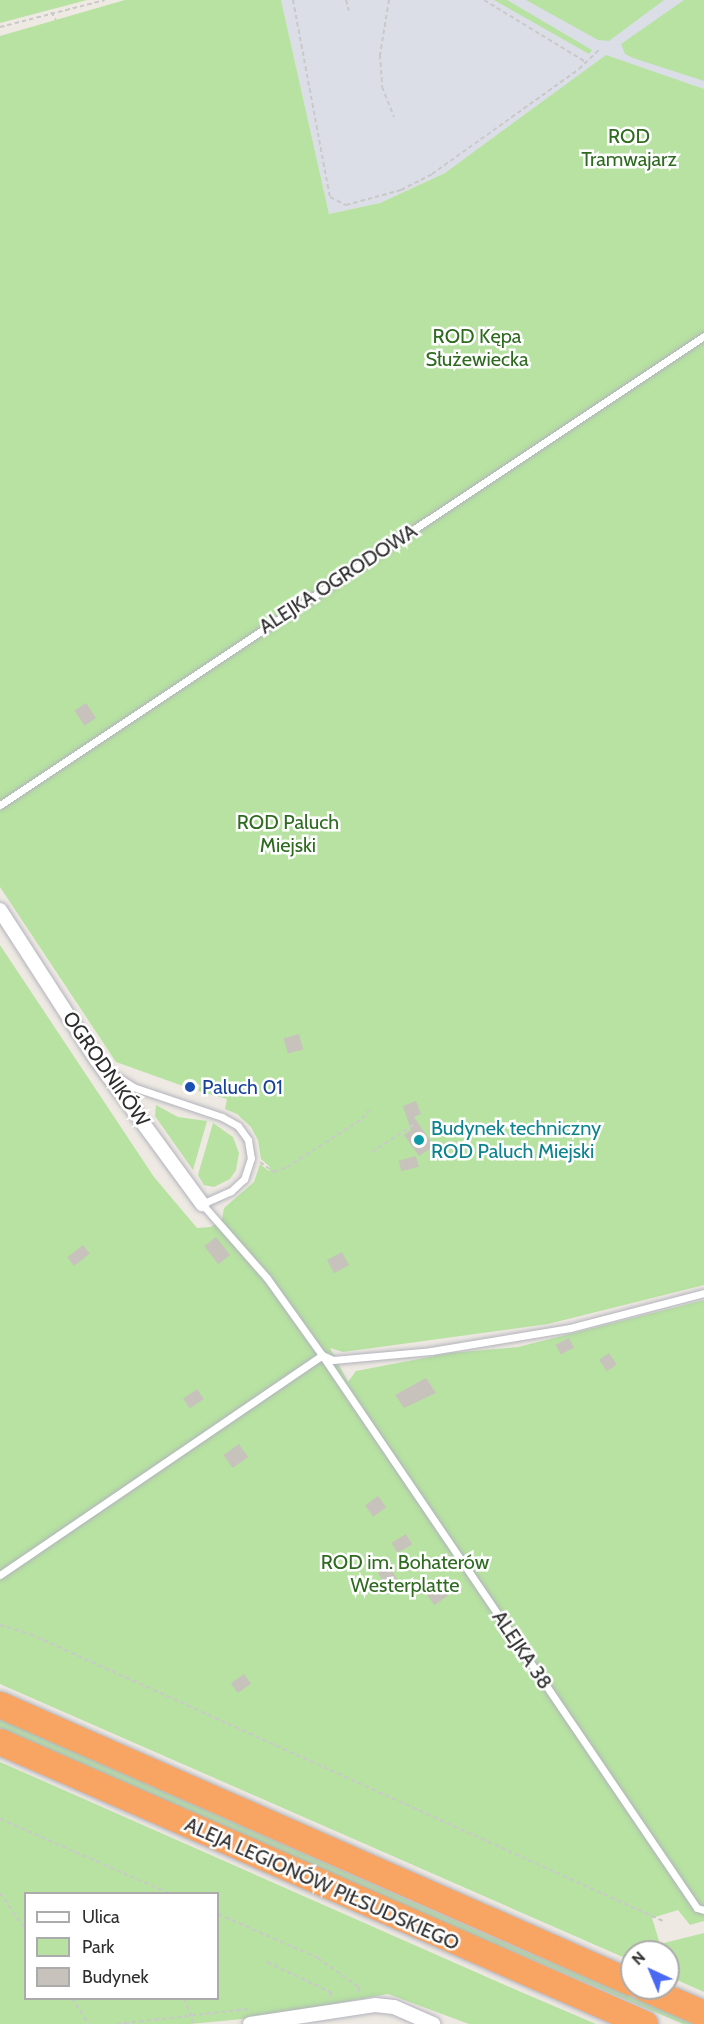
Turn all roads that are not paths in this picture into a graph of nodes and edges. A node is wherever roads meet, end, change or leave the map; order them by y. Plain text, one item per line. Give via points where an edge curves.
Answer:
1 (704, 336) edge
2 (0, 806) edge
3 (0, 910) edge
4 (96, 1059) junction
5 (202, 1204) junction
6 (218, 1225) joint
7 (704, 1293) edge
8 (322, 1355) junction
9 (0, 1575) edge
10 (0, 1705) edge
11 (0, 1742) edge
12 (702, 1912) edge
13 (620, 1978) edge
14 (672, 2000) edge
15 (704, 2014) edge
16 (250, 2024) edge
17 (433, 2024) edge
18 (645, 2024) edge

1 - 2 lane, ALEJKA OGRODOWA
3 - 4 street, OGRODNIKÓW
4 - 5 street, OGRODNIKÓW
4 - 5 lane via 133,1088 222,1116 238,1126 248,1140 251,1158 244,1179 231,1191
5 - 6 lane, OGRODNIKÓW
6 - 8 lane, ALEJKA 38 via 267,1278
7 - 8 lane via 570,1328 449,1348 345,1361
8 - 9 lane
8 - 12 lane, ALEJKA 38
10 - 13 highway, ALEJA LEGIONÓW PIŁSUDSKIEGO
11 - 18 highway, ALEJA LEGIONÓW PIŁSUDSKIEGO
14 - 15 highway
16 - 17 street via 364,2006 394,2007

